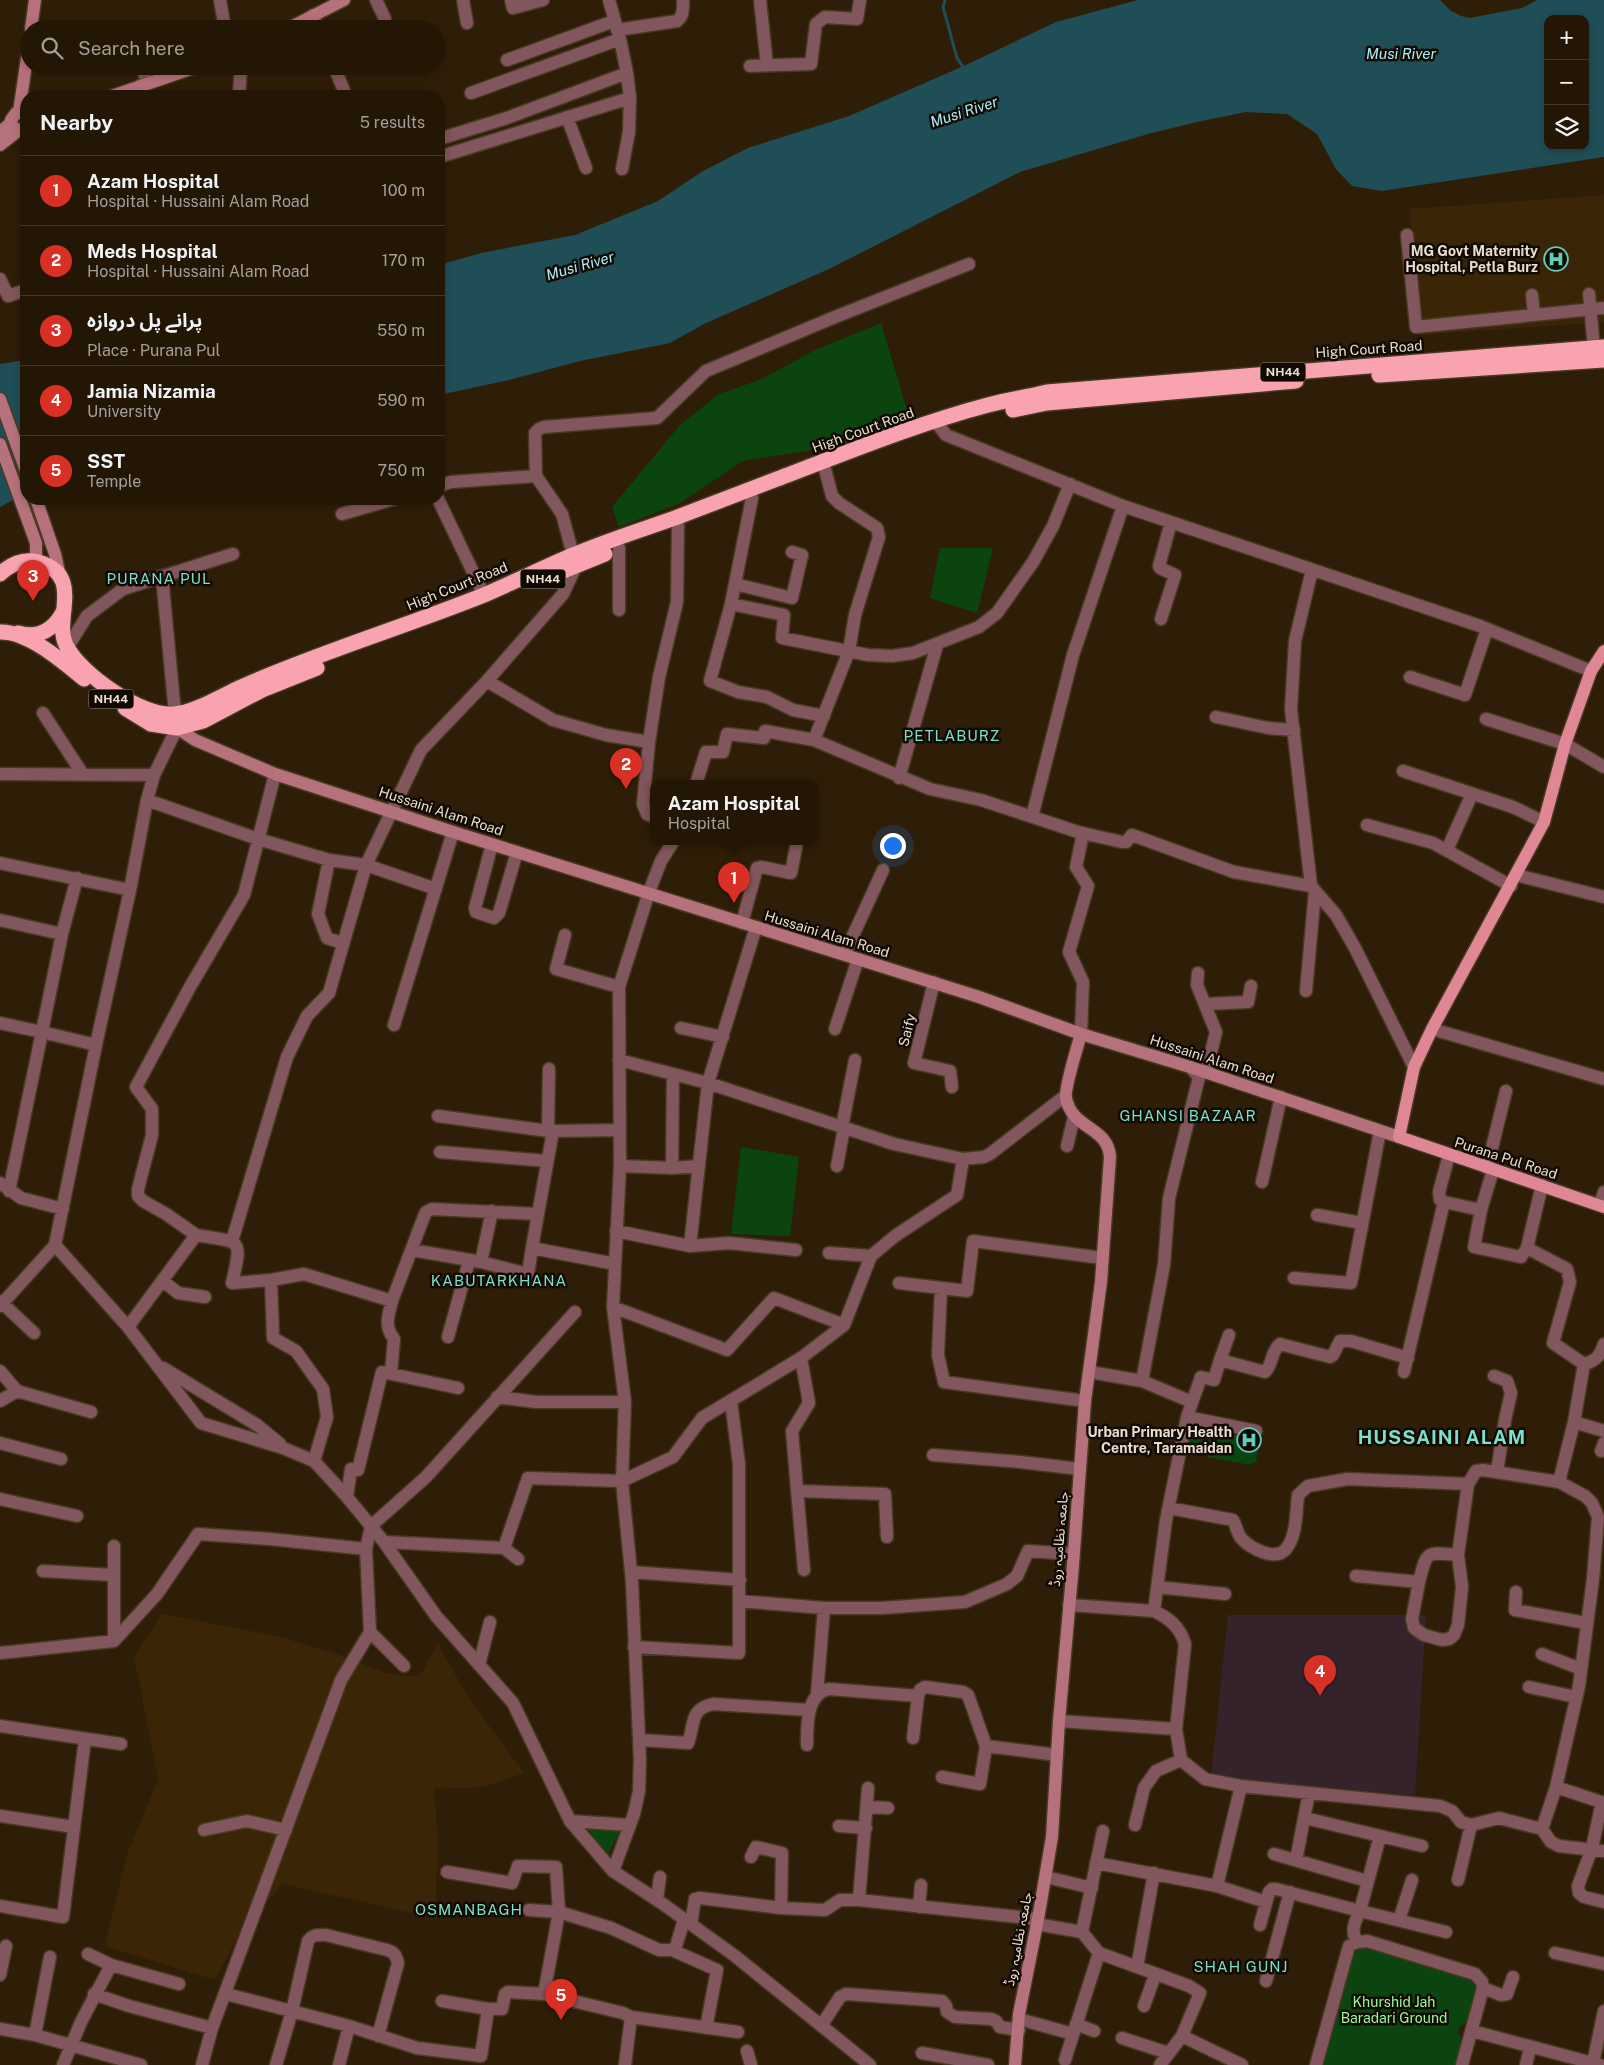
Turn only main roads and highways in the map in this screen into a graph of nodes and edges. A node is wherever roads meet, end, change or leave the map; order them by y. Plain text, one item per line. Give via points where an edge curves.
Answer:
1 (35, 0) edge
2 (337, 2) edge
3 (32, 20) edge
4 (304, 20) edge
5 (25, 75) edge
6 (176, 75) edge
7 (144, 88) edge
8 (24, 90) edge
9 (20, 122) edge
10 (0, 132) edge
11 (0, 145) edge
12 (1599, 347) edge
13 (1604, 360) edge
14 (0, 399) edge
15 (938, 425) junction
16 (0, 444) edge
17 (20, 454) edge
18 (20, 499) edge
19 (22, 505) edge
20 (38, 505) edge
21 (575, 560) junction
22 (36, 561) junction
23 (0, 574) edge
24 (60, 576) junction
25 (65, 607) junction
26 (4, 629) edge
27 (1604, 651) edge
28 (176, 721) junction
29 (1081, 1034) junction
30 (1399, 1137) junction
31 (1602, 1206) edge
32 (1015, 2065) edge

1 - 3 main road
2 - 4 main road
5 - 8 main road
6 - 7 main road
9 - 10 main road
9 - 11 main road
12 - 15 highway, High Court Road / NH44 via 1047,392 988,405
13 - 15 highway, High Court Road / NH44 via 1331,378 1047,403
14 - 17 main road
15 - 21 highway, High Court Road / NH44
15 - 21 highway, High Court Road / NH44 via 618,548
16 - 18 main road
19 - 22 main road via 36,543
20 - 24 main road
21 - 28 highway, High Court Road / NH44 via 259,679
21 - 28 highway, High Court Road / NH44 via 487,603 262,690 202,721
22 - 23 highway via 10,565
22 - 24 highway
24 - 25 highway, NH44 via 66,591
25 - 26 highway, NH44 via 58,622 44,632 28,636
25 - 28 highway, NH44 via 64,638 67,648 82,667 133,704
26 - 28 highway, NH44 via 53,654 93,687 151,724
27 - 30 main road via 1591,671 1565,744 1544,822 1414,1067
28 - 29 main road, Hussaini Alam Road via 195,740 276,774 845,953
29 - 30 main road, Hussaini Alam Road
29 - 32 main road, جامعہ نظامیہ روڈ via 1065,1096 1074,1117 1104,1138 1110,1149 1096,1329 1085,1401 1052,1837
30 - 31 main road, Purana Pul Road

